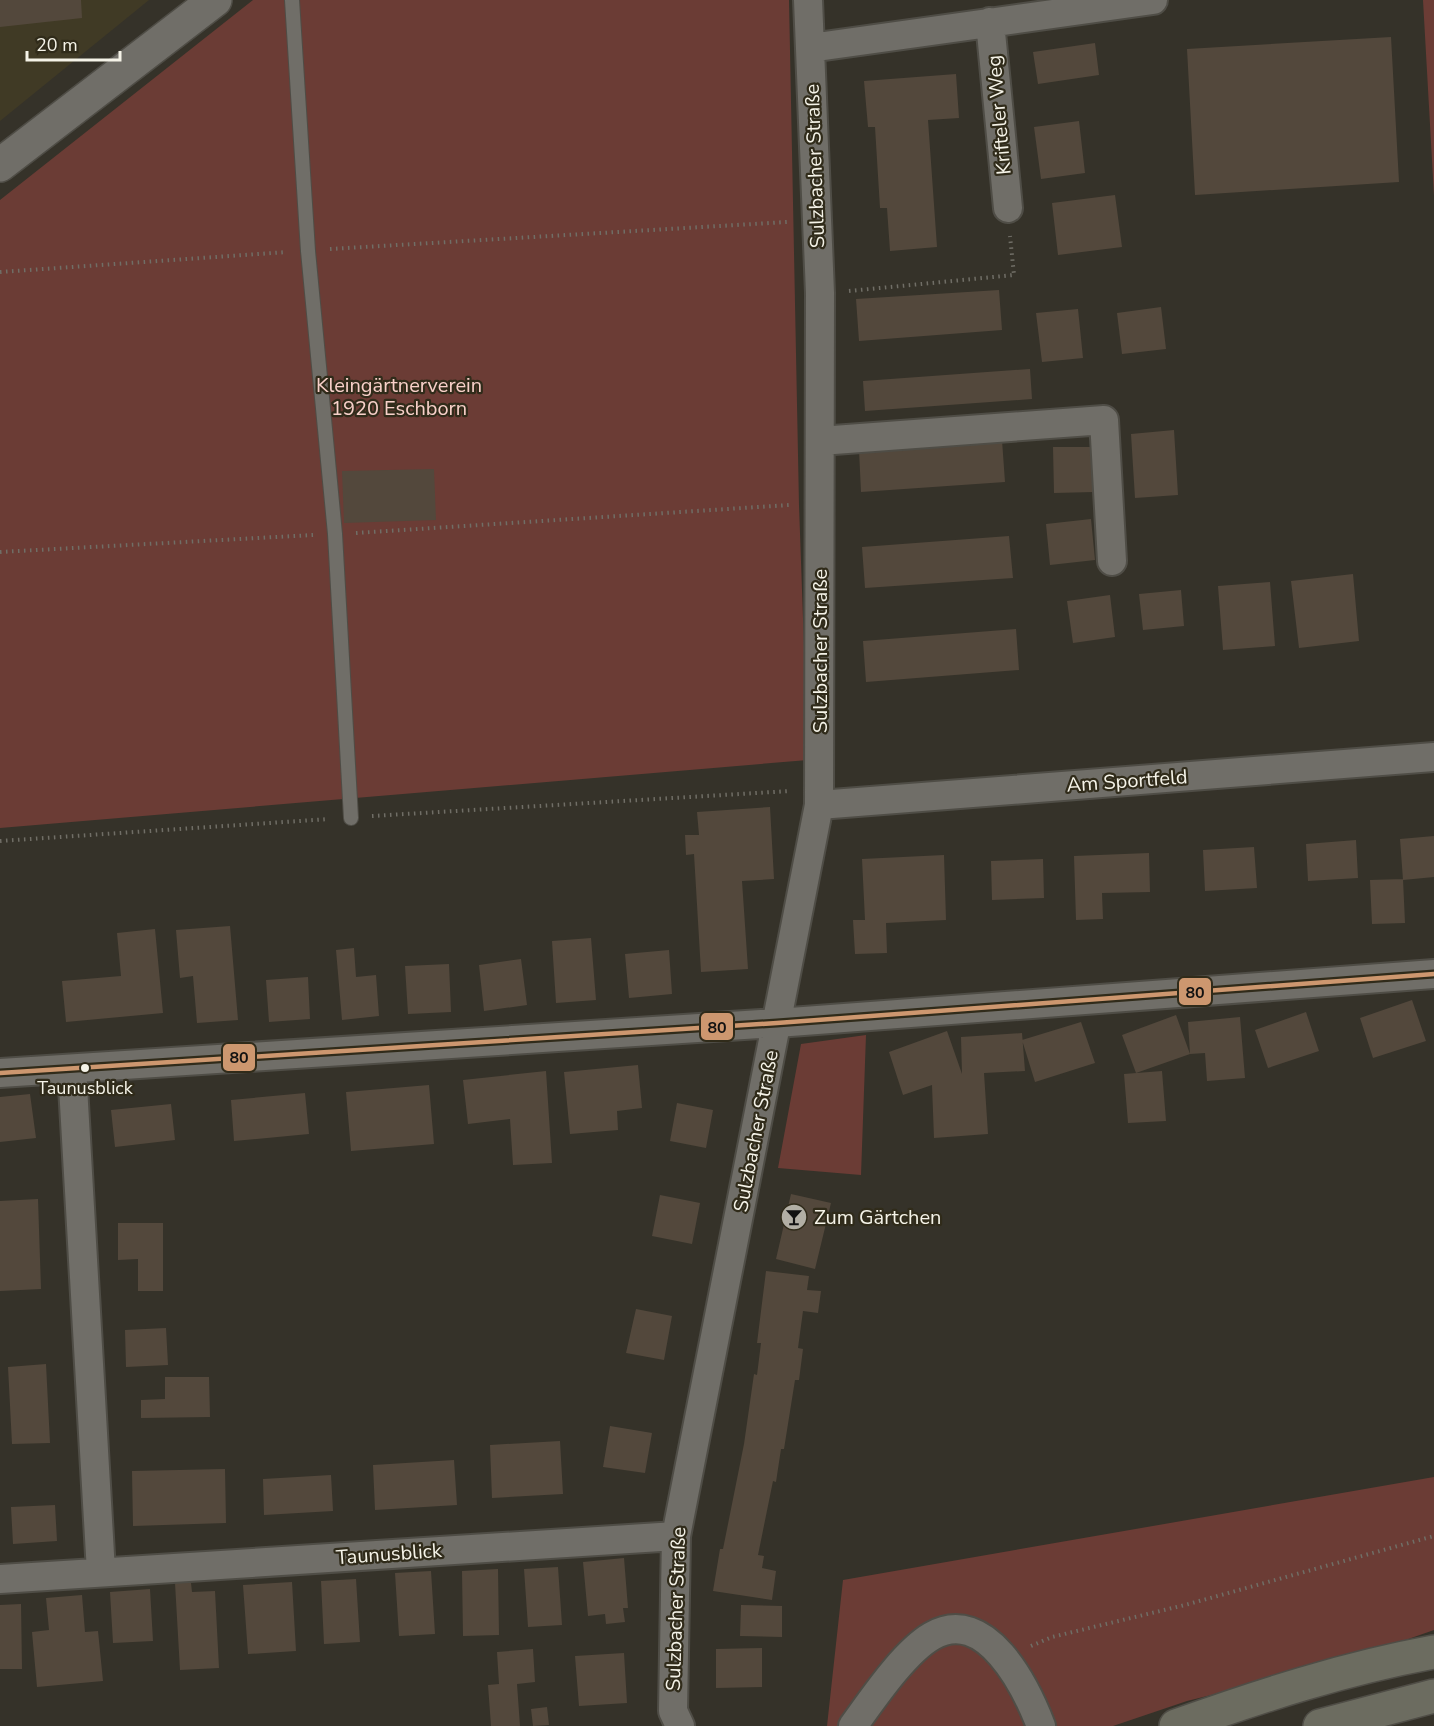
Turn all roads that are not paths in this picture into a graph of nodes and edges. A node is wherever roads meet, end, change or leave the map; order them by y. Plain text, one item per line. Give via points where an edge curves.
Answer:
1 (215, 0) edge
2 (292, 0) edge
3 (808, 0) edge
4 (1153, 0) edge
5 (990, 22) junction
6 (810, 48) junction
7 (0, 165) edge
8 (1008, 208) road end
9 (820, 441) junction
10 (1112, 561) dead end
11 (1434, 757) edge
12 (820, 797) junction
13 (351, 818) road end
14 (1434, 974) edge
15 (777, 1023) junction
16 (72, 1069) junction
17 (0, 1073) edge
18 (676, 1536) junction
19 (101, 1572) junction
20 (0, 1579) edge
21 (1434, 1652) edge
22 (1434, 1696) edge
23 (676, 1719) edge
24 (1041, 1724) edge
25 (853, 1726) edge
26 (1176, 1726) edge
27 (1320, 1726) edge

1 - 7 street
2 - 13 lane via 308,251 335,534
3 - 6 street, Sulzbacher Straße
4 - 5 street
5 - 6 street
5 - 8 street, Krifteler Weg
6 - 9 street, Sulzbacher Straße via 820,293
9 - 10 street via 1104,420
9 - 12 street, Sulzbacher Straße
11 - 12 street, Am Sportfeld
12 - 15 street, Sulzbacher Straße
14 - 15 street
15 - 16 street
15 - 18 street, Sulzbacher Straße
16 - 17 street
16 - 19 street
18 - 19 street, Taunusblick
18 - 23 street, Sulzbacher Straße
19 - 20 street, Taunusblick
21 - 26 highway via 1251,1699
22 - 27 highway
24 - 25 street via 1005,1656 974,1633 953,1630 932,1636 890,1676

